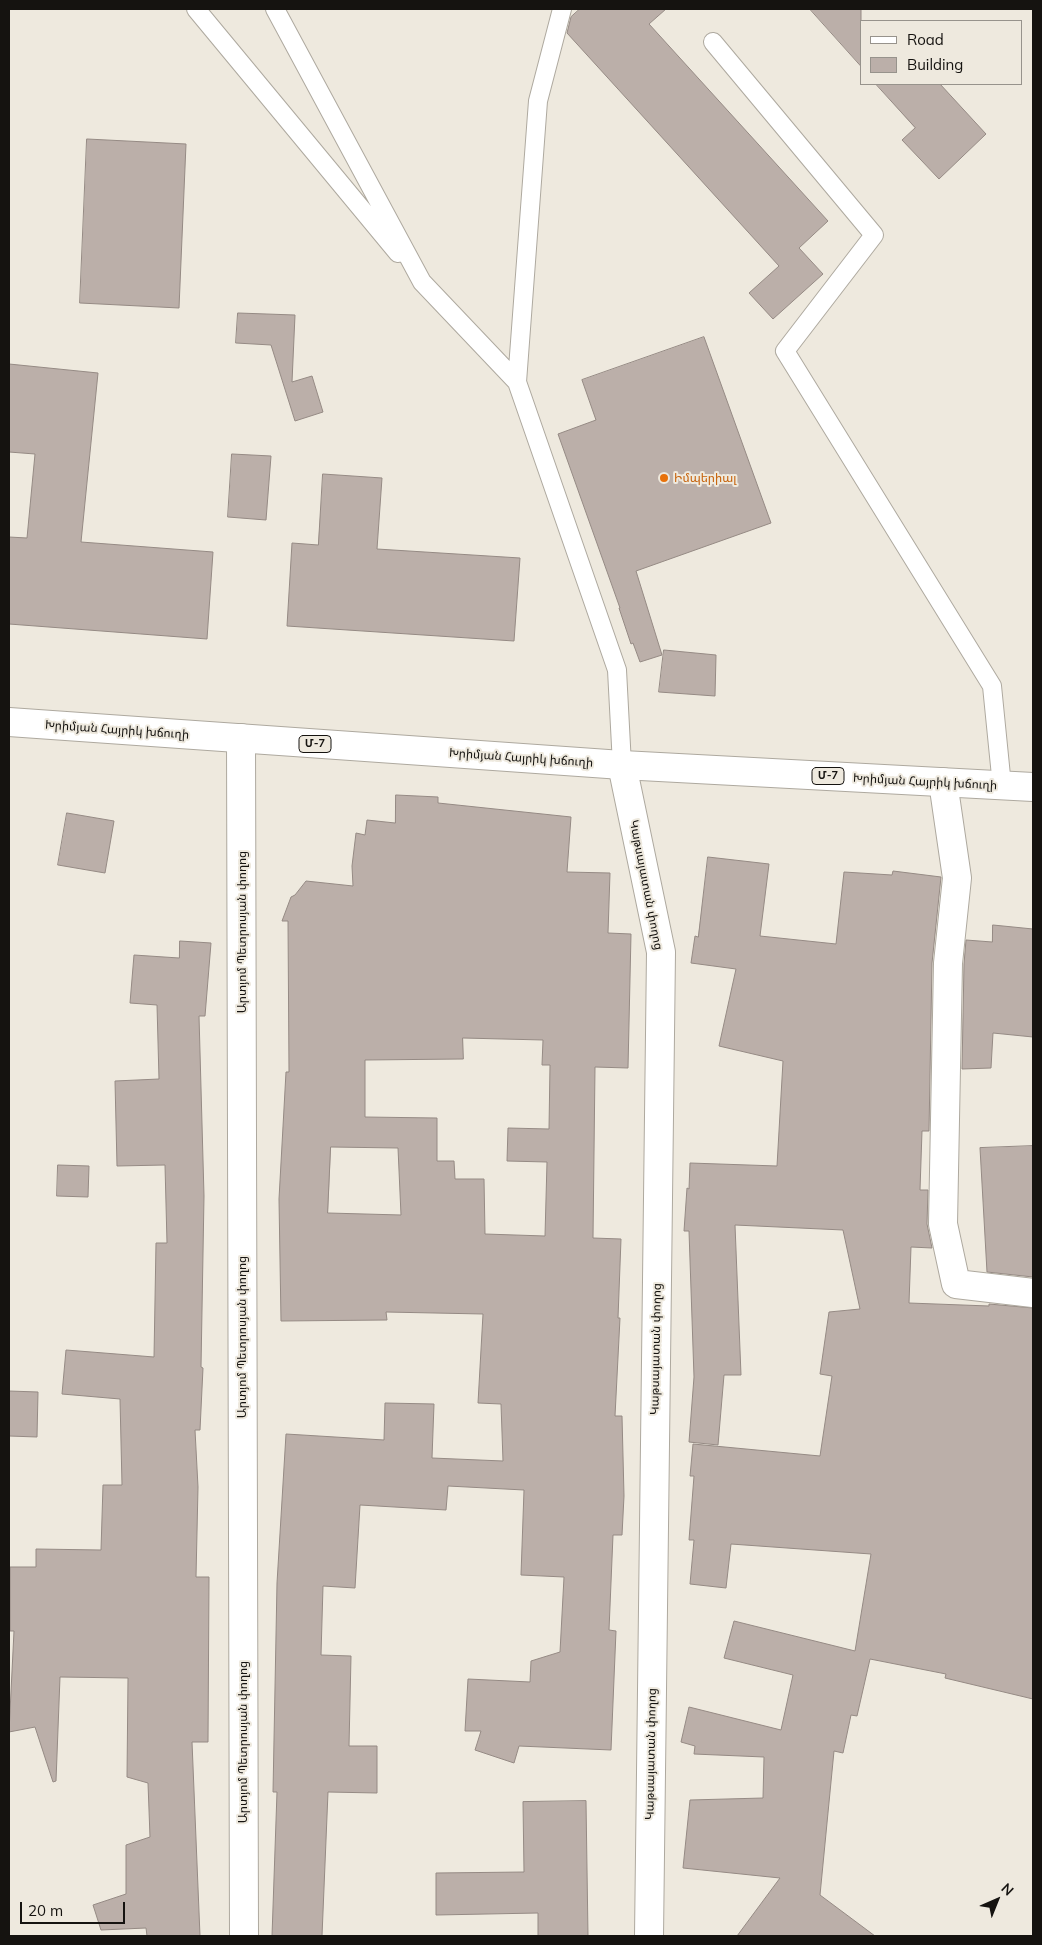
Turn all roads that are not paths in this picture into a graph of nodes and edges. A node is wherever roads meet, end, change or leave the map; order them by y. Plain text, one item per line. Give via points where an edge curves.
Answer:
1 (196, 9) edge
2 (275, 9) edge
3 (562, 9) edge
4 (713, 42) dead end
5 (422, 282) junction
6 (517, 382) junction
7 (9, 722) edge
8 (241, 738) junction
9 (622, 765) junction
10 (943, 782) junction
11 (1002, 786) junction
12 (1033, 787) edge
13 (1033, 1293) edge
14 (244, 1936) edge
15 (649, 1936) edge

1 - 5 lane
2 - 5 lane
3 - 6 lane via 538,101
4 - 11 lane via 874,235 786,351 992,686
5 - 6 lane
6 - 9 lane via 617,670
7 - 8 main road, Խրիմյան Հայրիկ խճուղի / Մ-7
8 - 9 main road, Խրիմյան Հայրիկ խճուղի / Մ-7
8 - 14 main road, Արտյոմ Պետրոսյան փողոց
9 - 10 main road, Խրիմյան Հայրիկ խճուղի / Մ-7
9 - 15 main road, Կաթսայատան փողոց via 660,952
10 - 11 main road, Խրիմյան Հայրիկ խճուղի / Մ-7
10 - 13 main road via 957,878 948,963 943,1224 956,1284
11 - 12 main road, Խրիմյան Հայրիկ խճուղի / Մ-7

